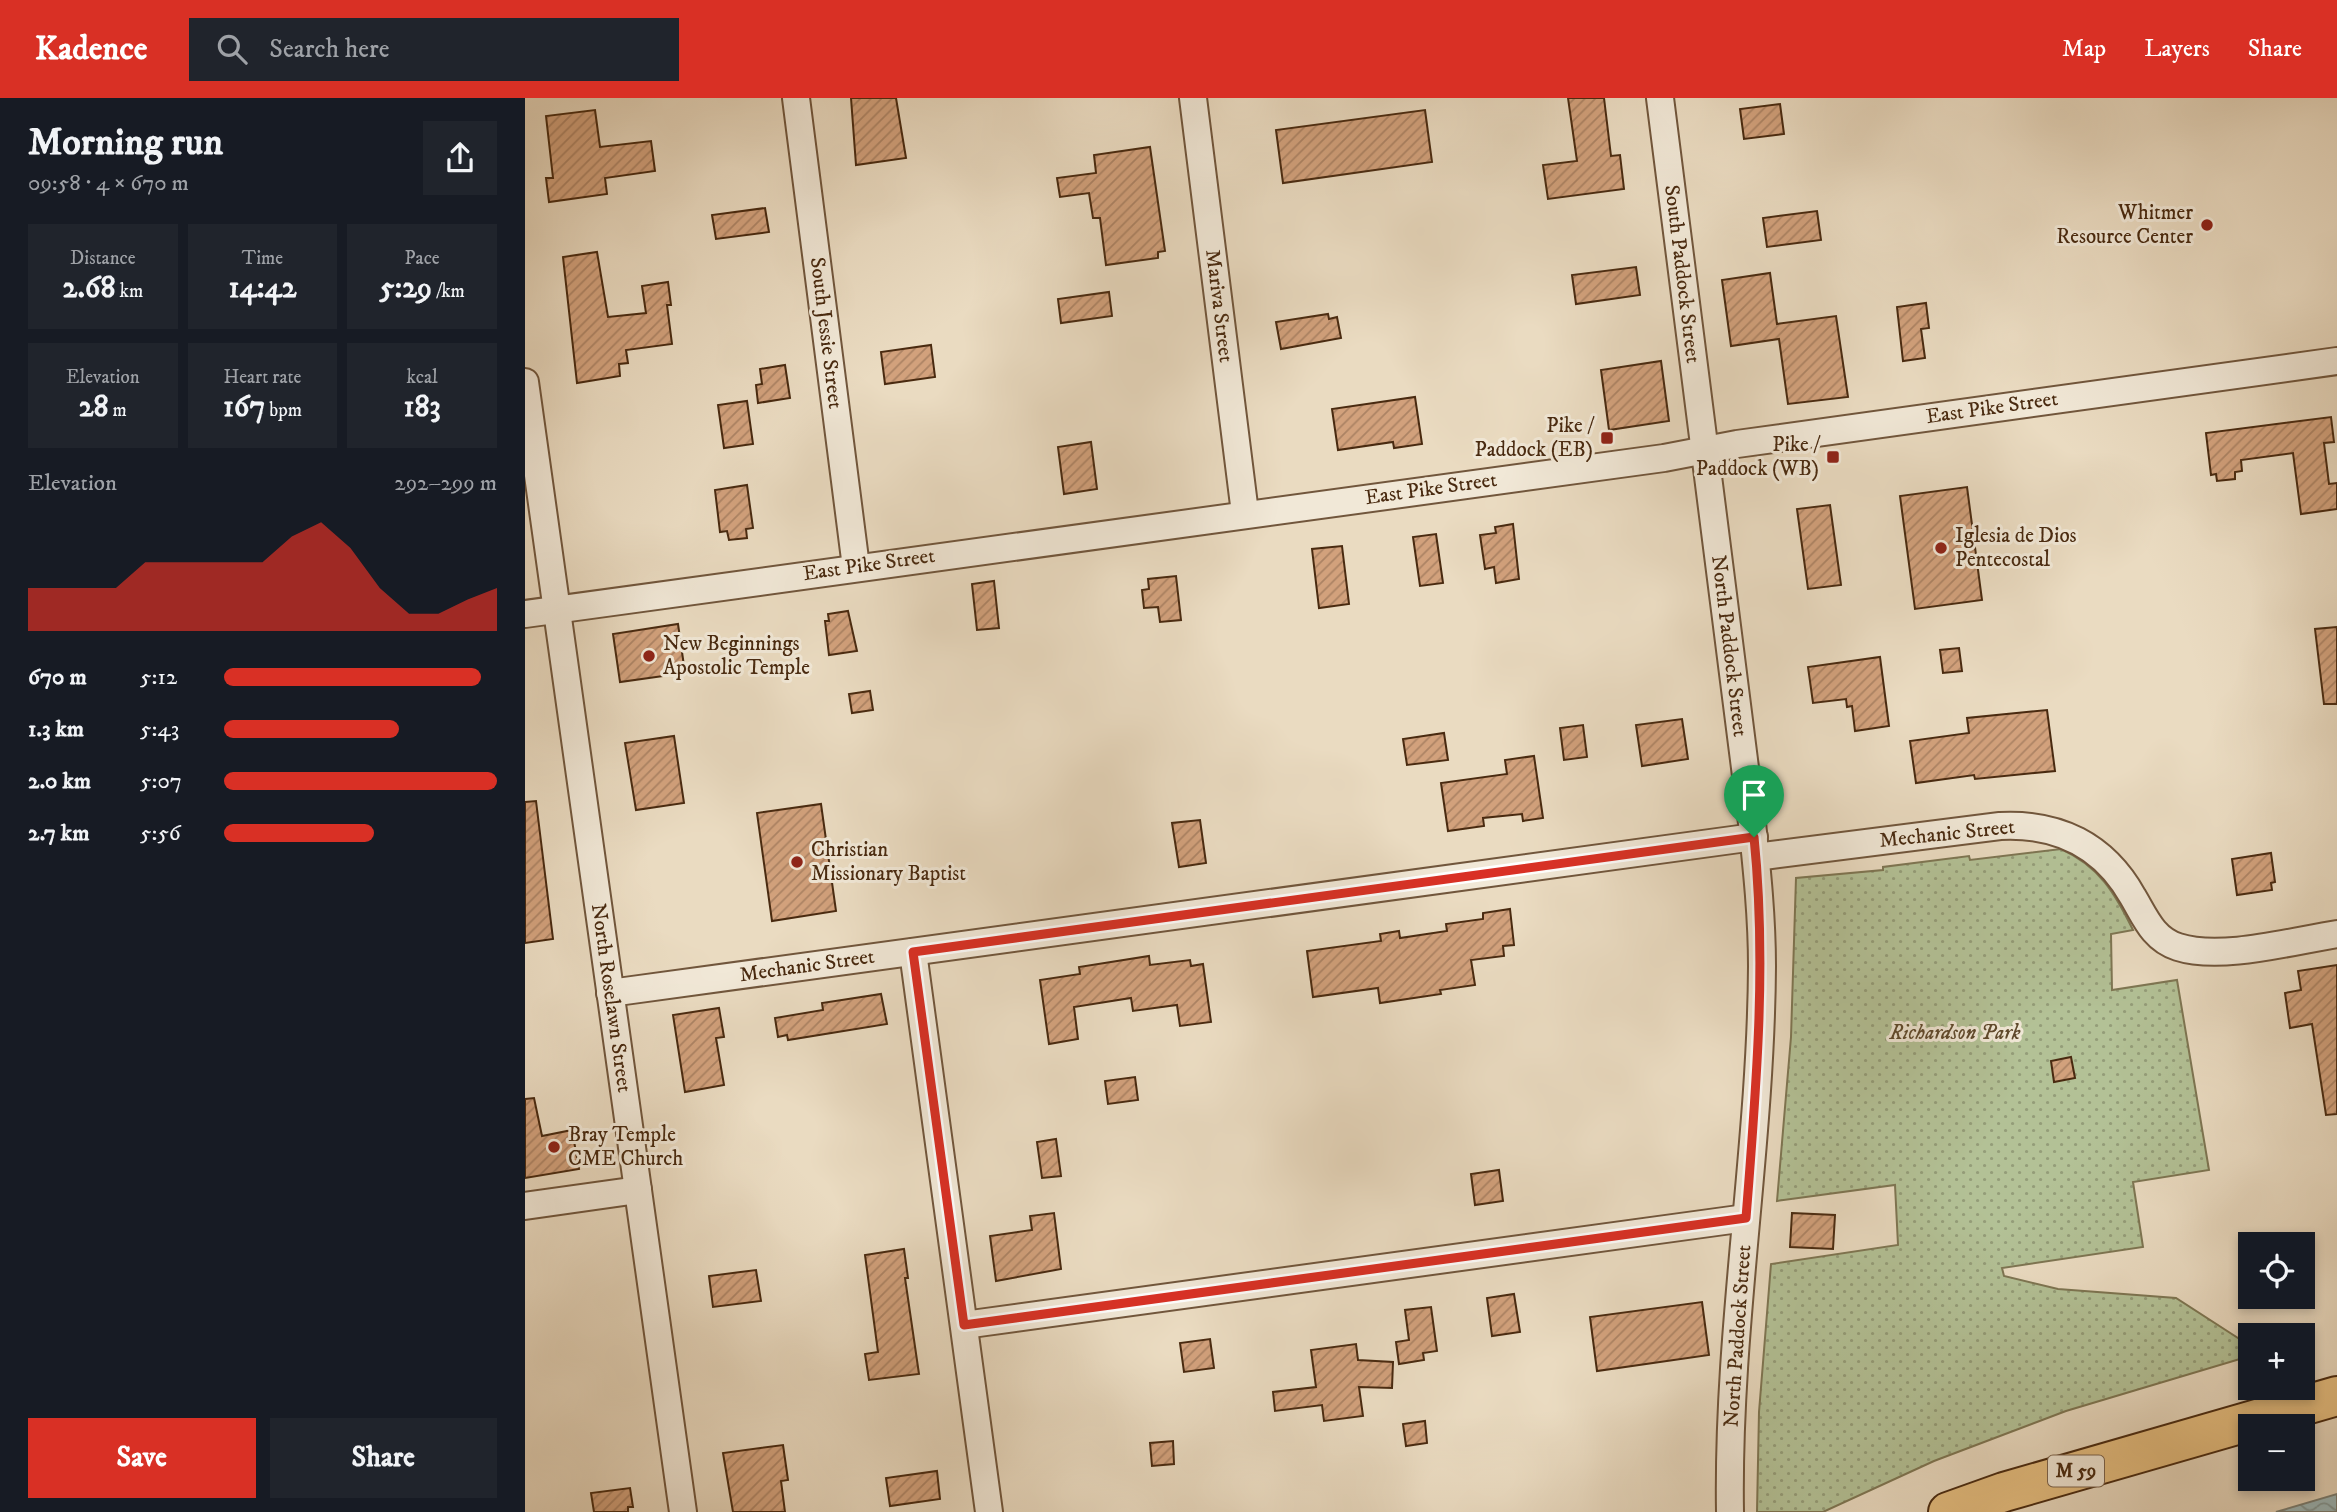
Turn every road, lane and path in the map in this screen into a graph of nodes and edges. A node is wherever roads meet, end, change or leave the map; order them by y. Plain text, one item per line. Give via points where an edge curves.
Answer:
1 (796, 98) edge
2 (1193, 98) edge
3 (1660, 98) edge
4 (2337, 361) edge
5 (525, 382) edge
6 (1705, 450) junction
7 (1245, 513) junction
8 (856, 567) junction
9 (557, 609) junction
10 (525, 614) edge
11 (1755, 847) junction
12 (2337, 934) edge
13 (913, 952) junction
14 (610, 993) junction
15 (638, 1190) junction
16 (525, 1206) edge
17 (1746, 1218) junction
18 (964, 1325) junction
19 (2337, 1396) edge
20 (683, 1512) edge
21 (989, 1512) edge
22 (1730, 1512) edge
23 (1948, 1512) edge

1 - 8 street, South Jessie Street
2 - 7 street, Mariva Street
3 - 6 street, South Paddock Street
4 - 6 street, East Pike Street
5 - 9 street, North Roselawn Street
6 - 7 street, East Pike Street
6 - 11 street, North Paddock Street
7 - 8 street, East Pike Street
8 - 9 street, East Pike Street
9 - 10 street, East Pike Street
9 - 14 street, North Roselawn Street
11 - 12 street, Mechanic Street via 2000,826 2040,827 2067,835 2101,856 2118,873 2152,929 2181,948 2221,951
11 - 13 street, Mechanic Street
11 - 17 street, North Paddock Street via 1761,1019
13 - 14 street, Mechanic Street
13 - 18 street
14 - 15 street, North Roselawn Street
15 - 16 street
15 - 20 street, North Roselawn Street
17 - 18 street
17 - 22 street, North Paddock Street
18 - 21 street
19 - 23 highway, M 59

